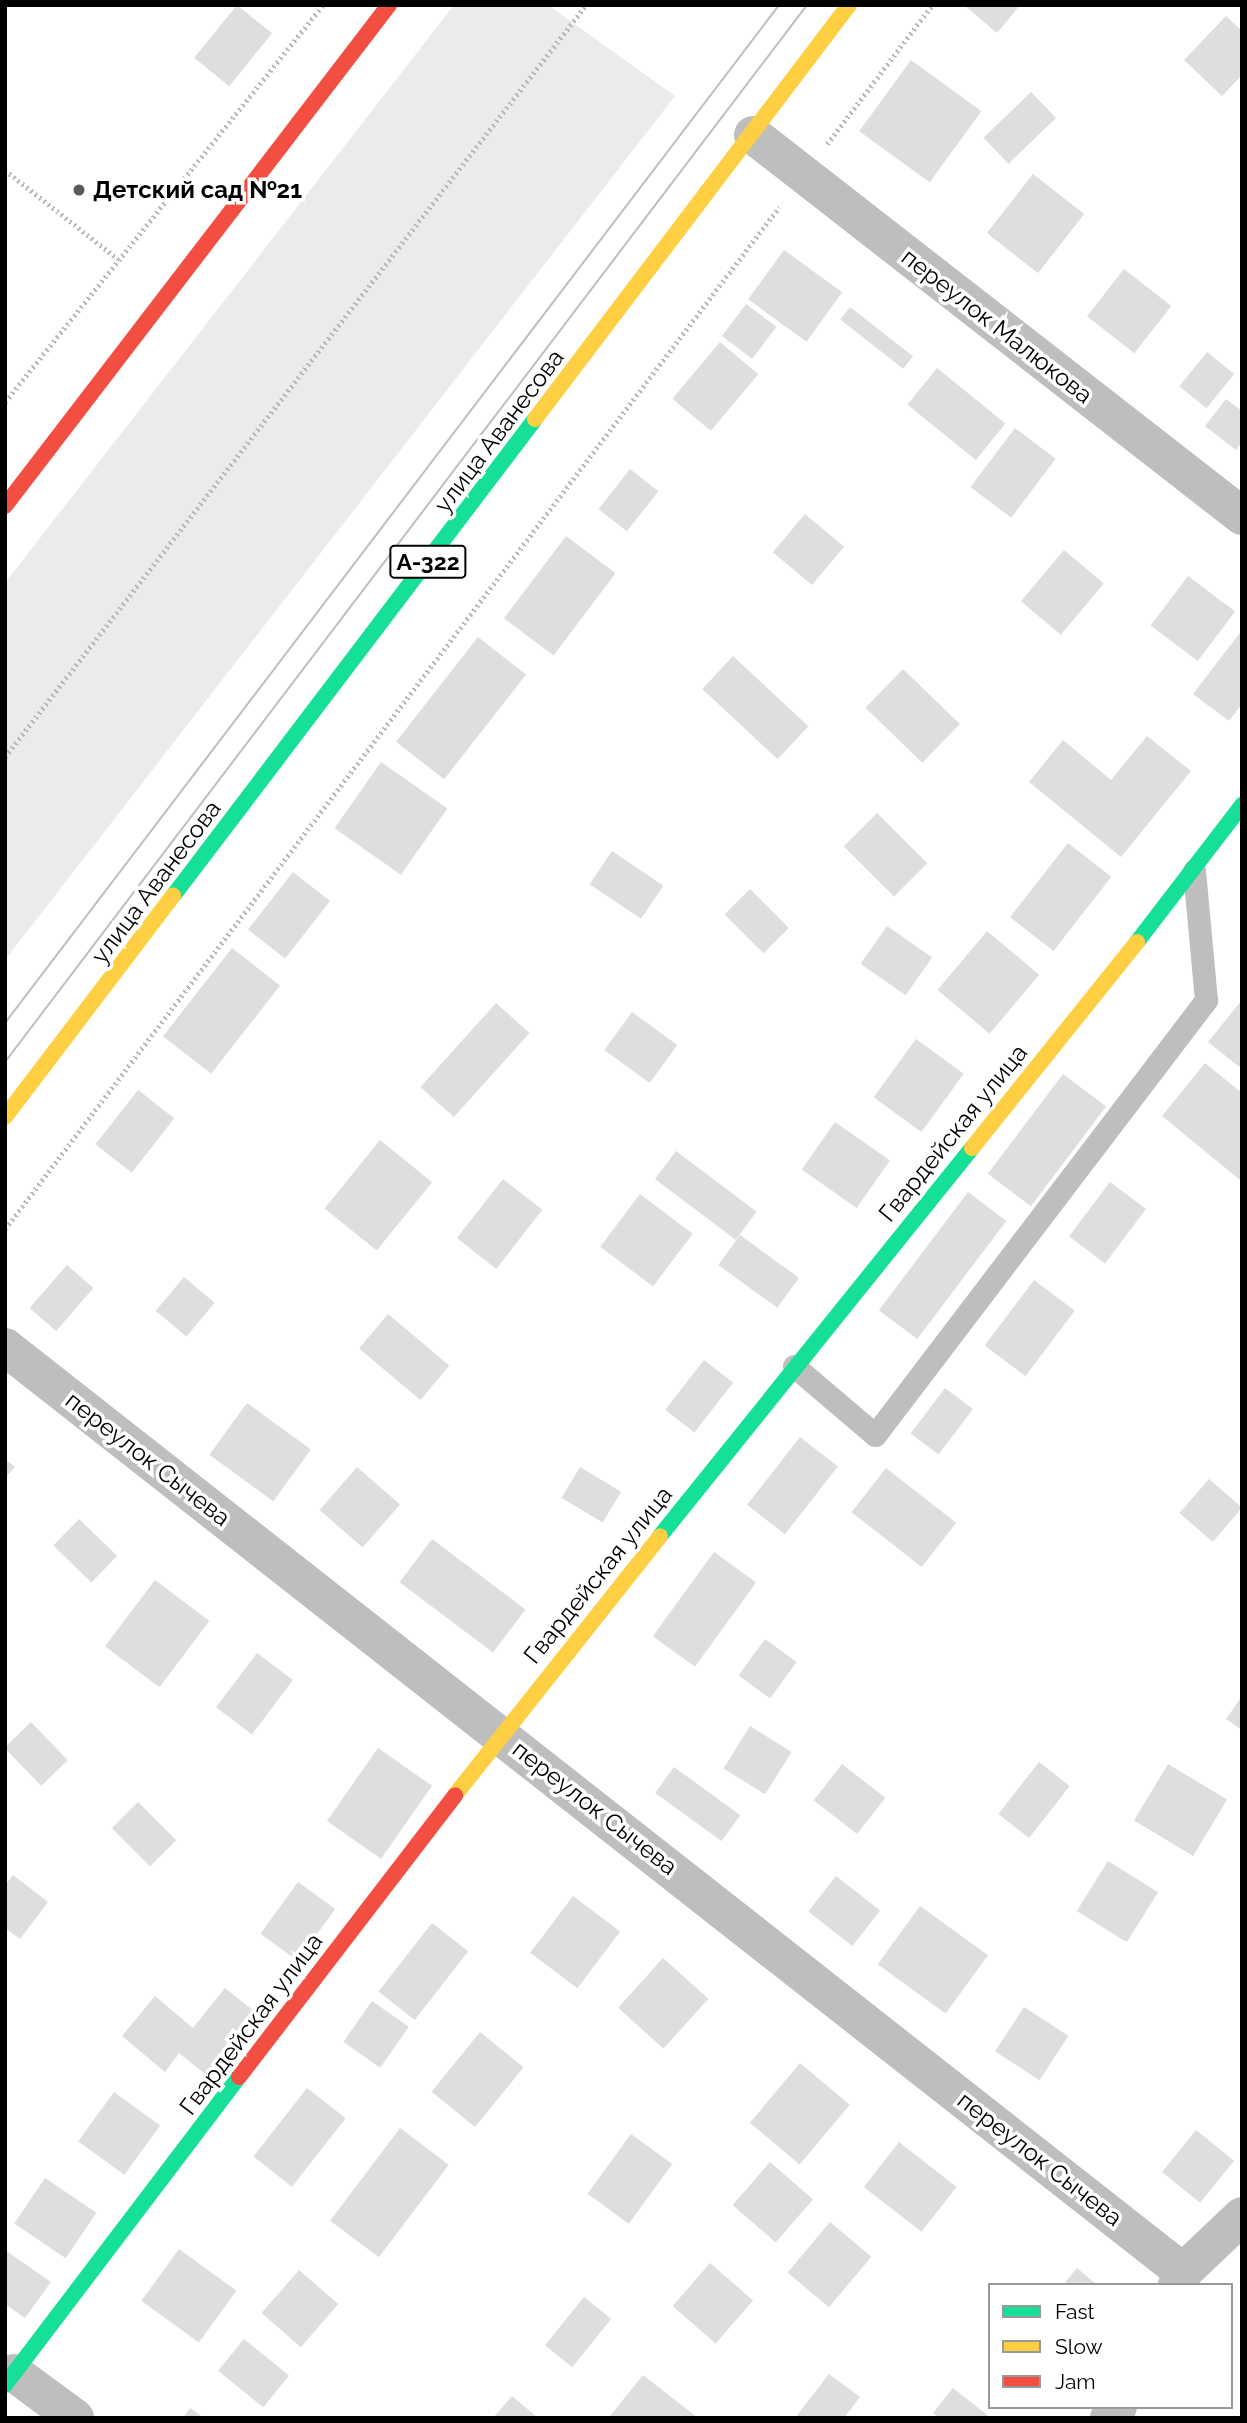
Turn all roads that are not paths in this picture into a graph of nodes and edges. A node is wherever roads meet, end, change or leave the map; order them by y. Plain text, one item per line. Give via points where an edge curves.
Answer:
1 (389, 5) edge
2 (849, 5) edge
3 (753, 135) junction
4 (5, 506) edge
5 (1242, 516) edge
6 (1242, 805) edge
7 (1194, 871) junction
8 (5, 1117) edge
9 (5, 1347) edge
10 (794, 1366) junction
11 (501, 1734) junction
12 (1242, 2216) edge
13 (1180, 2278) edge
14 (10, 2379) edge
15 (75, 2418) edge

1 - 4 main road
2 - 3 main road, улица Аванесова / А-322
3 - 5 street, переулок Малюкова
3 - 8 main road, улица Аванесова / А-322
6 - 7 main road, Гвардейская улица
7 - 10 main road, Гвардейская улица
7 - 10 lane via 1206,1000 876,1435
9 - 11 street, переулок Сычева
10 - 11 main road, Гвардейская улица
11 - 13 street, переулок Сычева
11 - 14 main road, Гвардейская улица
12 - 13 street
14 - 15 street

